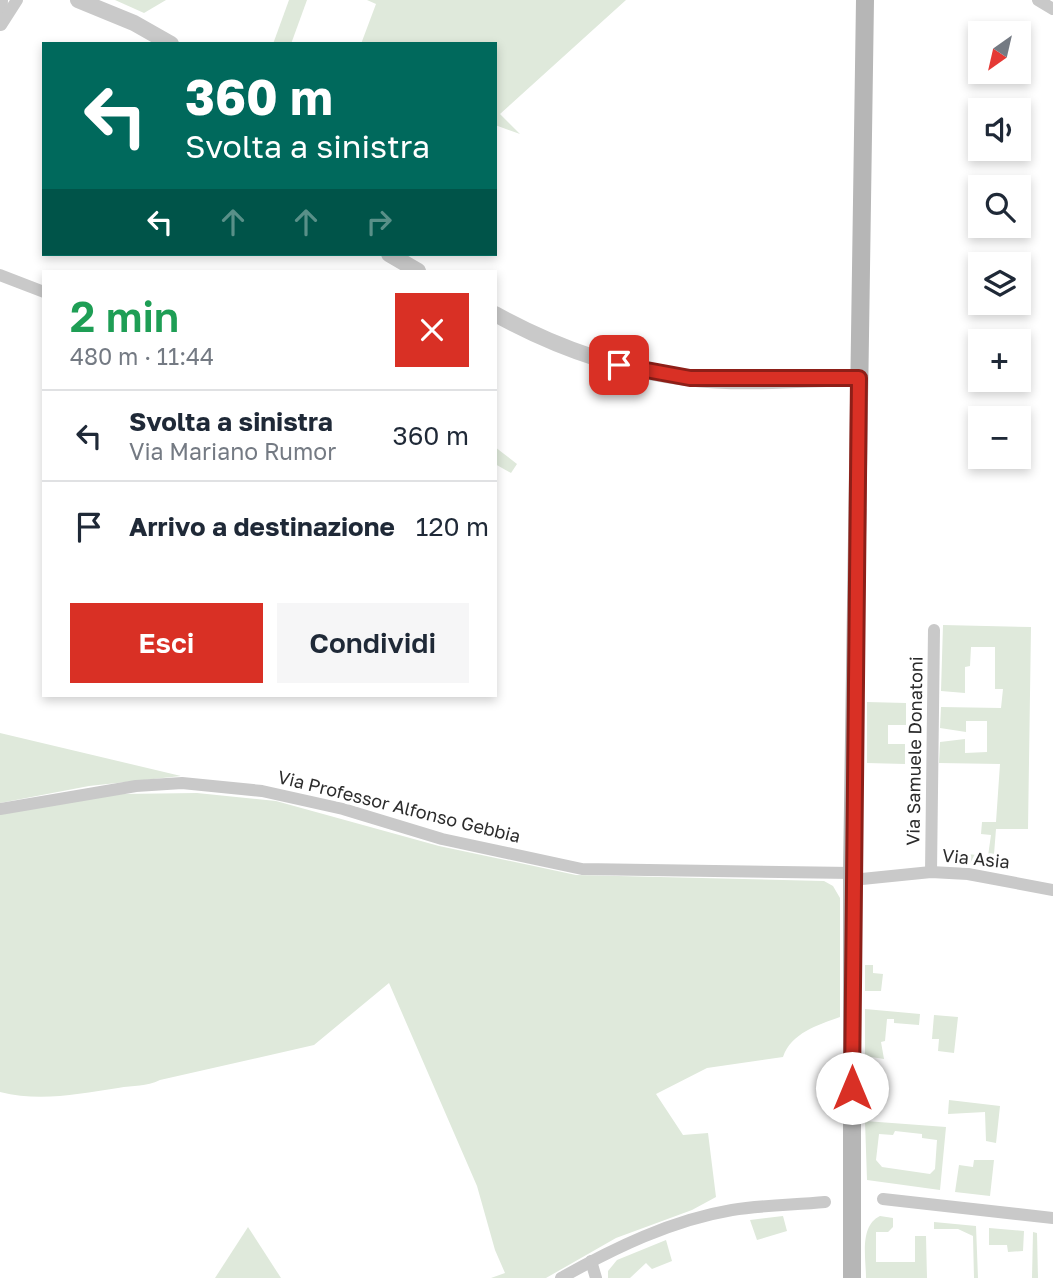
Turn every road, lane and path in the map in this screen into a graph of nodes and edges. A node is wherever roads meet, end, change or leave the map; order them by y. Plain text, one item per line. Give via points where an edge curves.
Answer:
1 (2, 0) edge
2 (18, 0) edge
3 (78, 0) edge
4 (865, 0) edge
5 (1038, 0) edge
6 (1053, 9) edge
7 (0, 26) edge
8 (167, 42) edge
9 (392, 256) edge
10 (416, 270) edge
11 (0, 275) edge
12 (42, 291) edge
13 (497, 315) edge
14 (859, 378) junction
15 (934, 630) dead end
16 (0, 809) edge
17 (931, 872) junction
18 (852, 877) junction
19 (1053, 890) edge
20 (883, 1199) dead end
21 (825, 1202) dead end
22 (1053, 1218) edge
23 (591, 1261) junction
24 (561, 1278) edge
25 (596, 1278) edge
26 (852, 1278) edge

1 - 7 street
2 - 7 street
3 - 8 street
4 - 14 main road
5 - 6 street
9 - 10 street
11 - 12 street
13 - 14 street via 575,351 659,374 728,380
14 - 18 main road
15 - 17 street, Via Samuele Donatoni
16 - 18 street, Via Professor Alfonso Gebbia via 136,786 182,783 262,791 344,809 442,839 582,869
17 - 18 street, Via Asia
17 - 19 street, Via Asia via 1001,878
18 - 26 main road
20 - 22 street
21 - 23 street via 732,1210 650,1234
23 - 24 street
23 - 25 street

